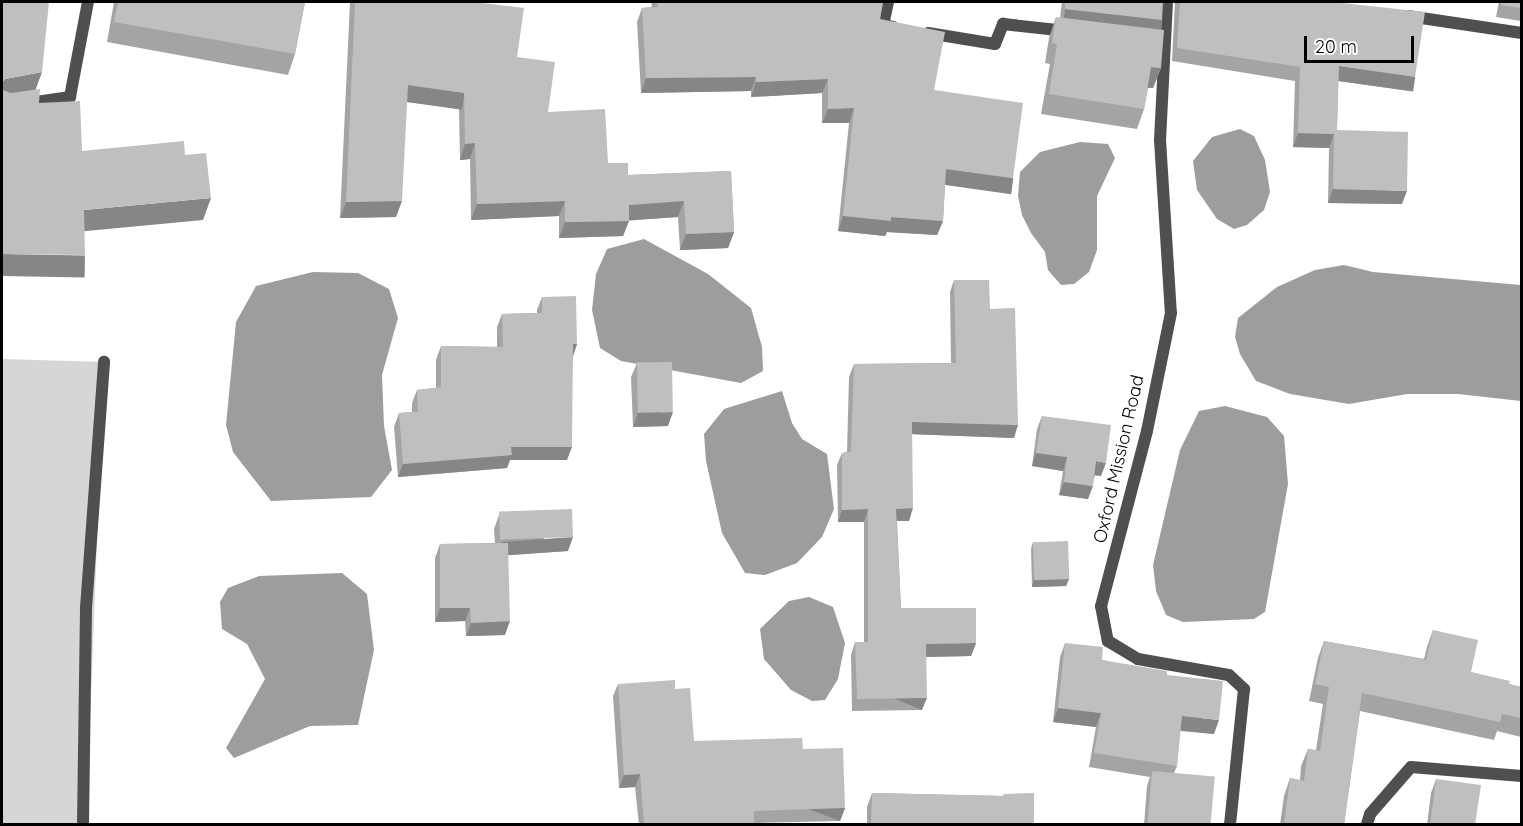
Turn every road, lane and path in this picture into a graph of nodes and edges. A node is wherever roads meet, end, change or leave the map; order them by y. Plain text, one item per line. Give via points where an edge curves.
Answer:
1 (88, 2) edge
2 (888, 2) edge
3 (1167, 2) edge
4 (1394, 14) edge
5 (1084, 33) edge
6 (1521, 33) edge
7 (2, 106) edge
8 (104, 362) dead end
9 (1521, 776) edge
10 (82, 825) edge
11 (1230, 825) edge
12 (1367, 825) edge

1 - 7 street via 70,97
2 - 5 street via 883,25 995,44 1003,24
3 - 11 street, Oxford Mission Road via 1159,42 1160,140 1171,313 1147,431 1101,606 1108,640 1138,658 1229,675 1244,689
4 - 6 street
8 - 10 street via 86,608
9 - 12 street via 1411,767 1370,814

